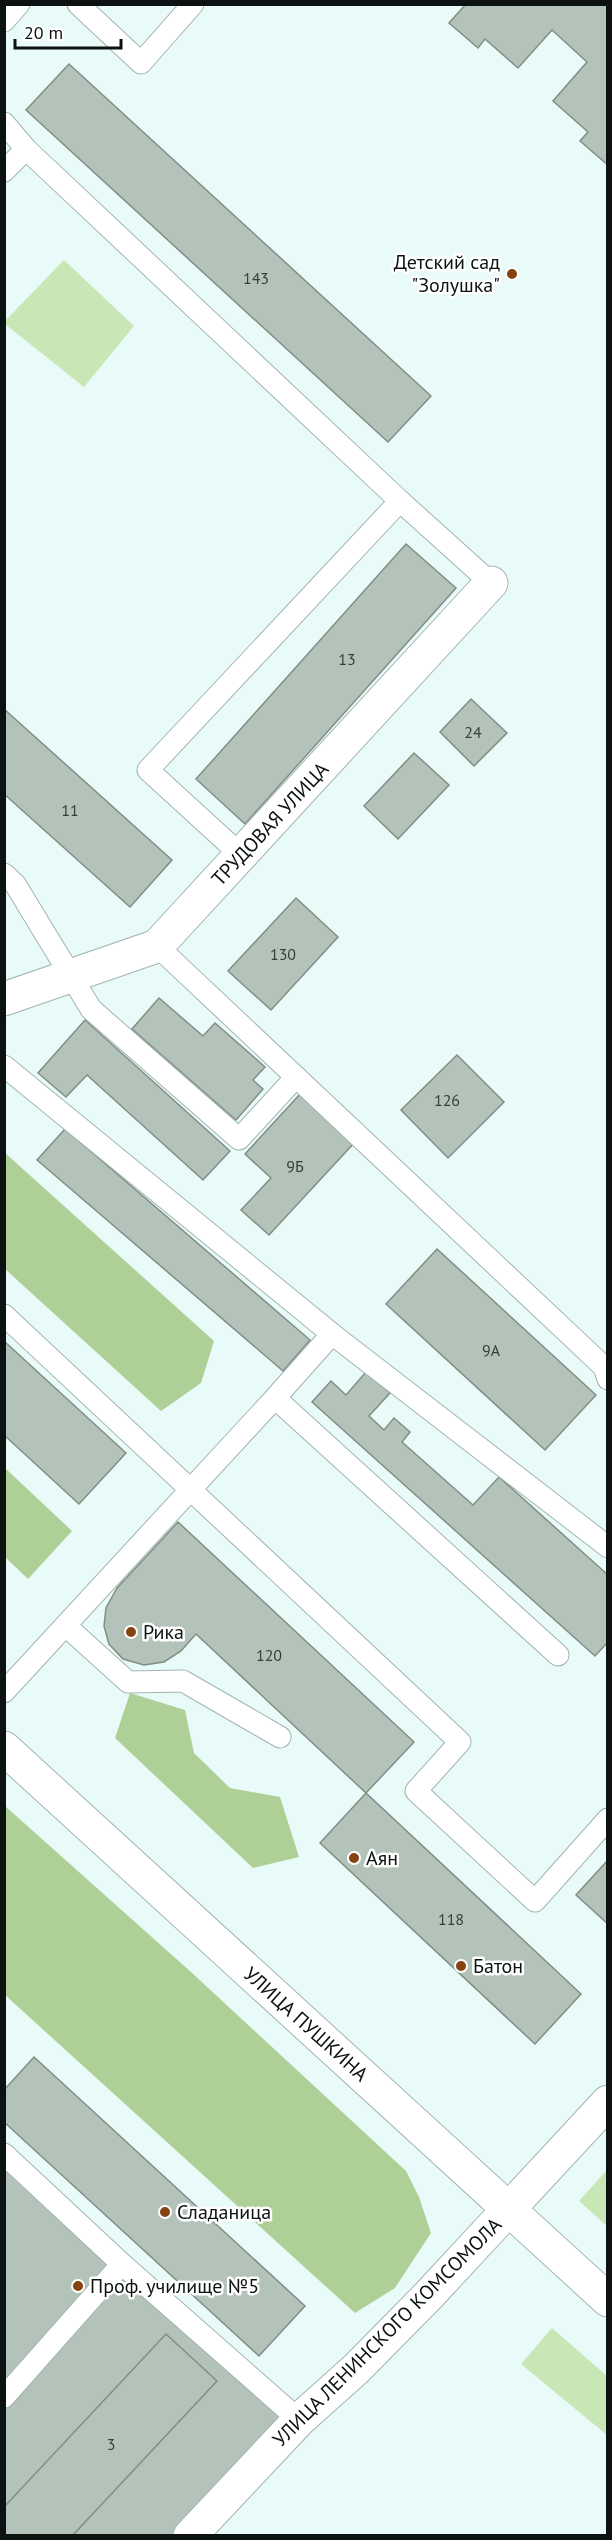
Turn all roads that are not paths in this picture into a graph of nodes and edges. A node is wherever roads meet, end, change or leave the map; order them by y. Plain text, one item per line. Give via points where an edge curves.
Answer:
1 (19, 4) edge
2 (78, 4) edge
3 (193, 4) edge
4 (4, 21) edge
5 (4, 123) edge
6 (26, 149) junction
7 (4, 171) edge
8 (400, 501) junction
9 (491, 583) joint
10 (242, 856) junction
11 (4, 874) edge
12 (157, 946) junction
13 (70, 976) junction
14 (4, 999) edge
15 (4, 1066) edge
16 (296, 1077) junction
17 (4, 1315) edge
18 (332, 1334) junction
19 (608, 1379) edge
20 (275, 1398) junction
21 (191, 1489) junction
22 (608, 1547) edge
23 (66, 1626) junction
24 (558, 1655) dead end
25 (4, 1692) edge
26 (280, 1737) dead end
27 (4, 1748) edge
28 (608, 1819) edge
29 (608, 2102) edge
30 (4, 2154) edge
31 (508, 2209) junction
32 (122, 2264) junction
33 (608, 2300) edge
34 (4, 2397) edge
35 (298, 2420) junction
36 (190, 2535) edge

1 - 4 lane
2 - 3 lane via 141,63
5 - 6 lane
6 - 7 lane
6 - 8 lane
8 - 9 lane
8 - 10 lane via 148,770
9 - 10 street, ТРУДОВАЯ УЛИЦА
10 - 12 street, ТРУДОВАЯ УЛИЦА
11 - 13 lane via 15,884
12 - 13 street, ТРУДОВАЯ УЛИЦА
12 - 16 lane
13 - 14 street, ТРУДОВАЯ УЛИЦА
13 - 16 lane via 91,1009 239,1138
15 - 18 lane
16 - 19 lane via 604,1367
17 - 21 lane
18 - 20 lane
18 - 22 lane
20 - 21 lane
20 - 24 lane
21 - 23 lane
21 - 28 lane via 460,1742 416,1791 535,1901
23 - 25 lane
23 - 26 lane via 128,1682 183,1681
27 - 31 street, УЛИЦА ПУШКИНА
29 - 31 street, УЛИЦА ЛЕНИНСКОГО КОМСОМОЛА
30 - 32 lane
31 - 33 street, УЛИЦА ПУШКИНА
31 - 35 street, УЛИЦА ЛЕНИНСКОГО КОМСОМОЛА via 364,2361
32 - 34 lane
32 - 35 lane
35 - 36 street, УЛИЦА ЛЕНИНСКОГО КОМСОМОЛА

